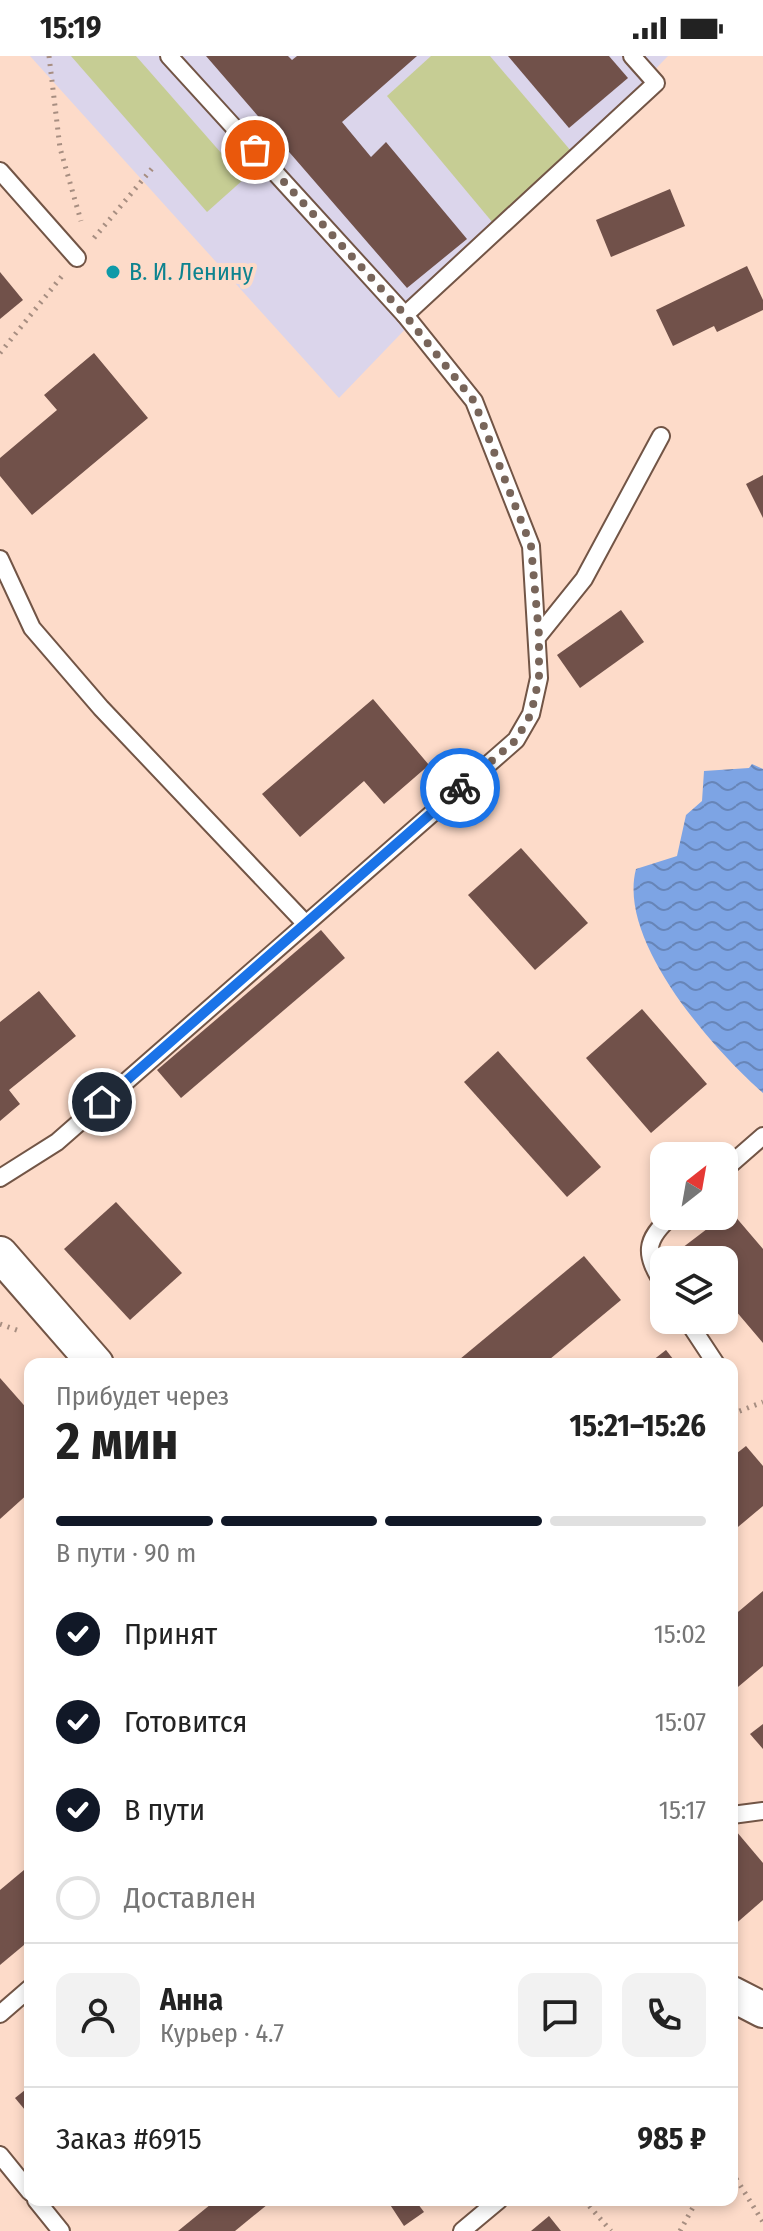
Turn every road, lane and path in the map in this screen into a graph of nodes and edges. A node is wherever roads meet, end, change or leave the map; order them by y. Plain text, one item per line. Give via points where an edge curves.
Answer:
1 (49, 56) edge
2 (169, 56) edge
3 (632, 56) edge
4 (0, 171) edge
5 (82, 251) joint
6 (405, 315) junction
7 (661, 436) dead end
8 (0, 559) edge
9 (539, 635) junction
10 (304, 922) junction
11 (763, 1136) edge
12 (738, 1158) edge
13 (0, 1178) edge
14 (656, 1230) edge
15 (650, 1253) edge
16 (0, 1254) edge
17 (696, 1334) edge
18 (91, 1358) edge
19 (712, 1358) edge
20 (763, 1402) edge
21 (738, 1412) edge
22 (763, 1811) edge
23 (738, 1814) edge
24 (24, 1993) edge
25 (738, 1997) edge
26 (763, 2010) edge
27 (0, 2014) edge
28 (0, 2155) edge
29 (738, 2182) edge
30 (24, 2185) edge
31 (41, 2206) edge
32 (492, 2206) edge
33 (589, 2206) edge
34 (694, 2206) edge
35 (763, 2222) edge
36 (61, 2231) edge
37 (462, 2231) edge
38 (611, 2231) edge
39 (680, 2231) edge

1 - 5 path via 60,148
2 - 6 lane
3 - 6 lane via 656,83
4 - 5 lane
6 - 9 lane via 474,401 531,546
7 - 9 lane via 584,579
8 - 10 lane via 32,628
9 - 10 lane via 534,702 516,740
10 - 13 lane via 57,1142
11 - 12 lane
14 - 15 lane
16 - 18 street
17 - 19 lane
20 - 21 path
22 - 23 lane
24 - 27 lane
25 - 26 street
28 - 30 lane
29 - 35 path
31 - 36 lane
32 - 37 lane
33 - 38 path
34 - 39 path

